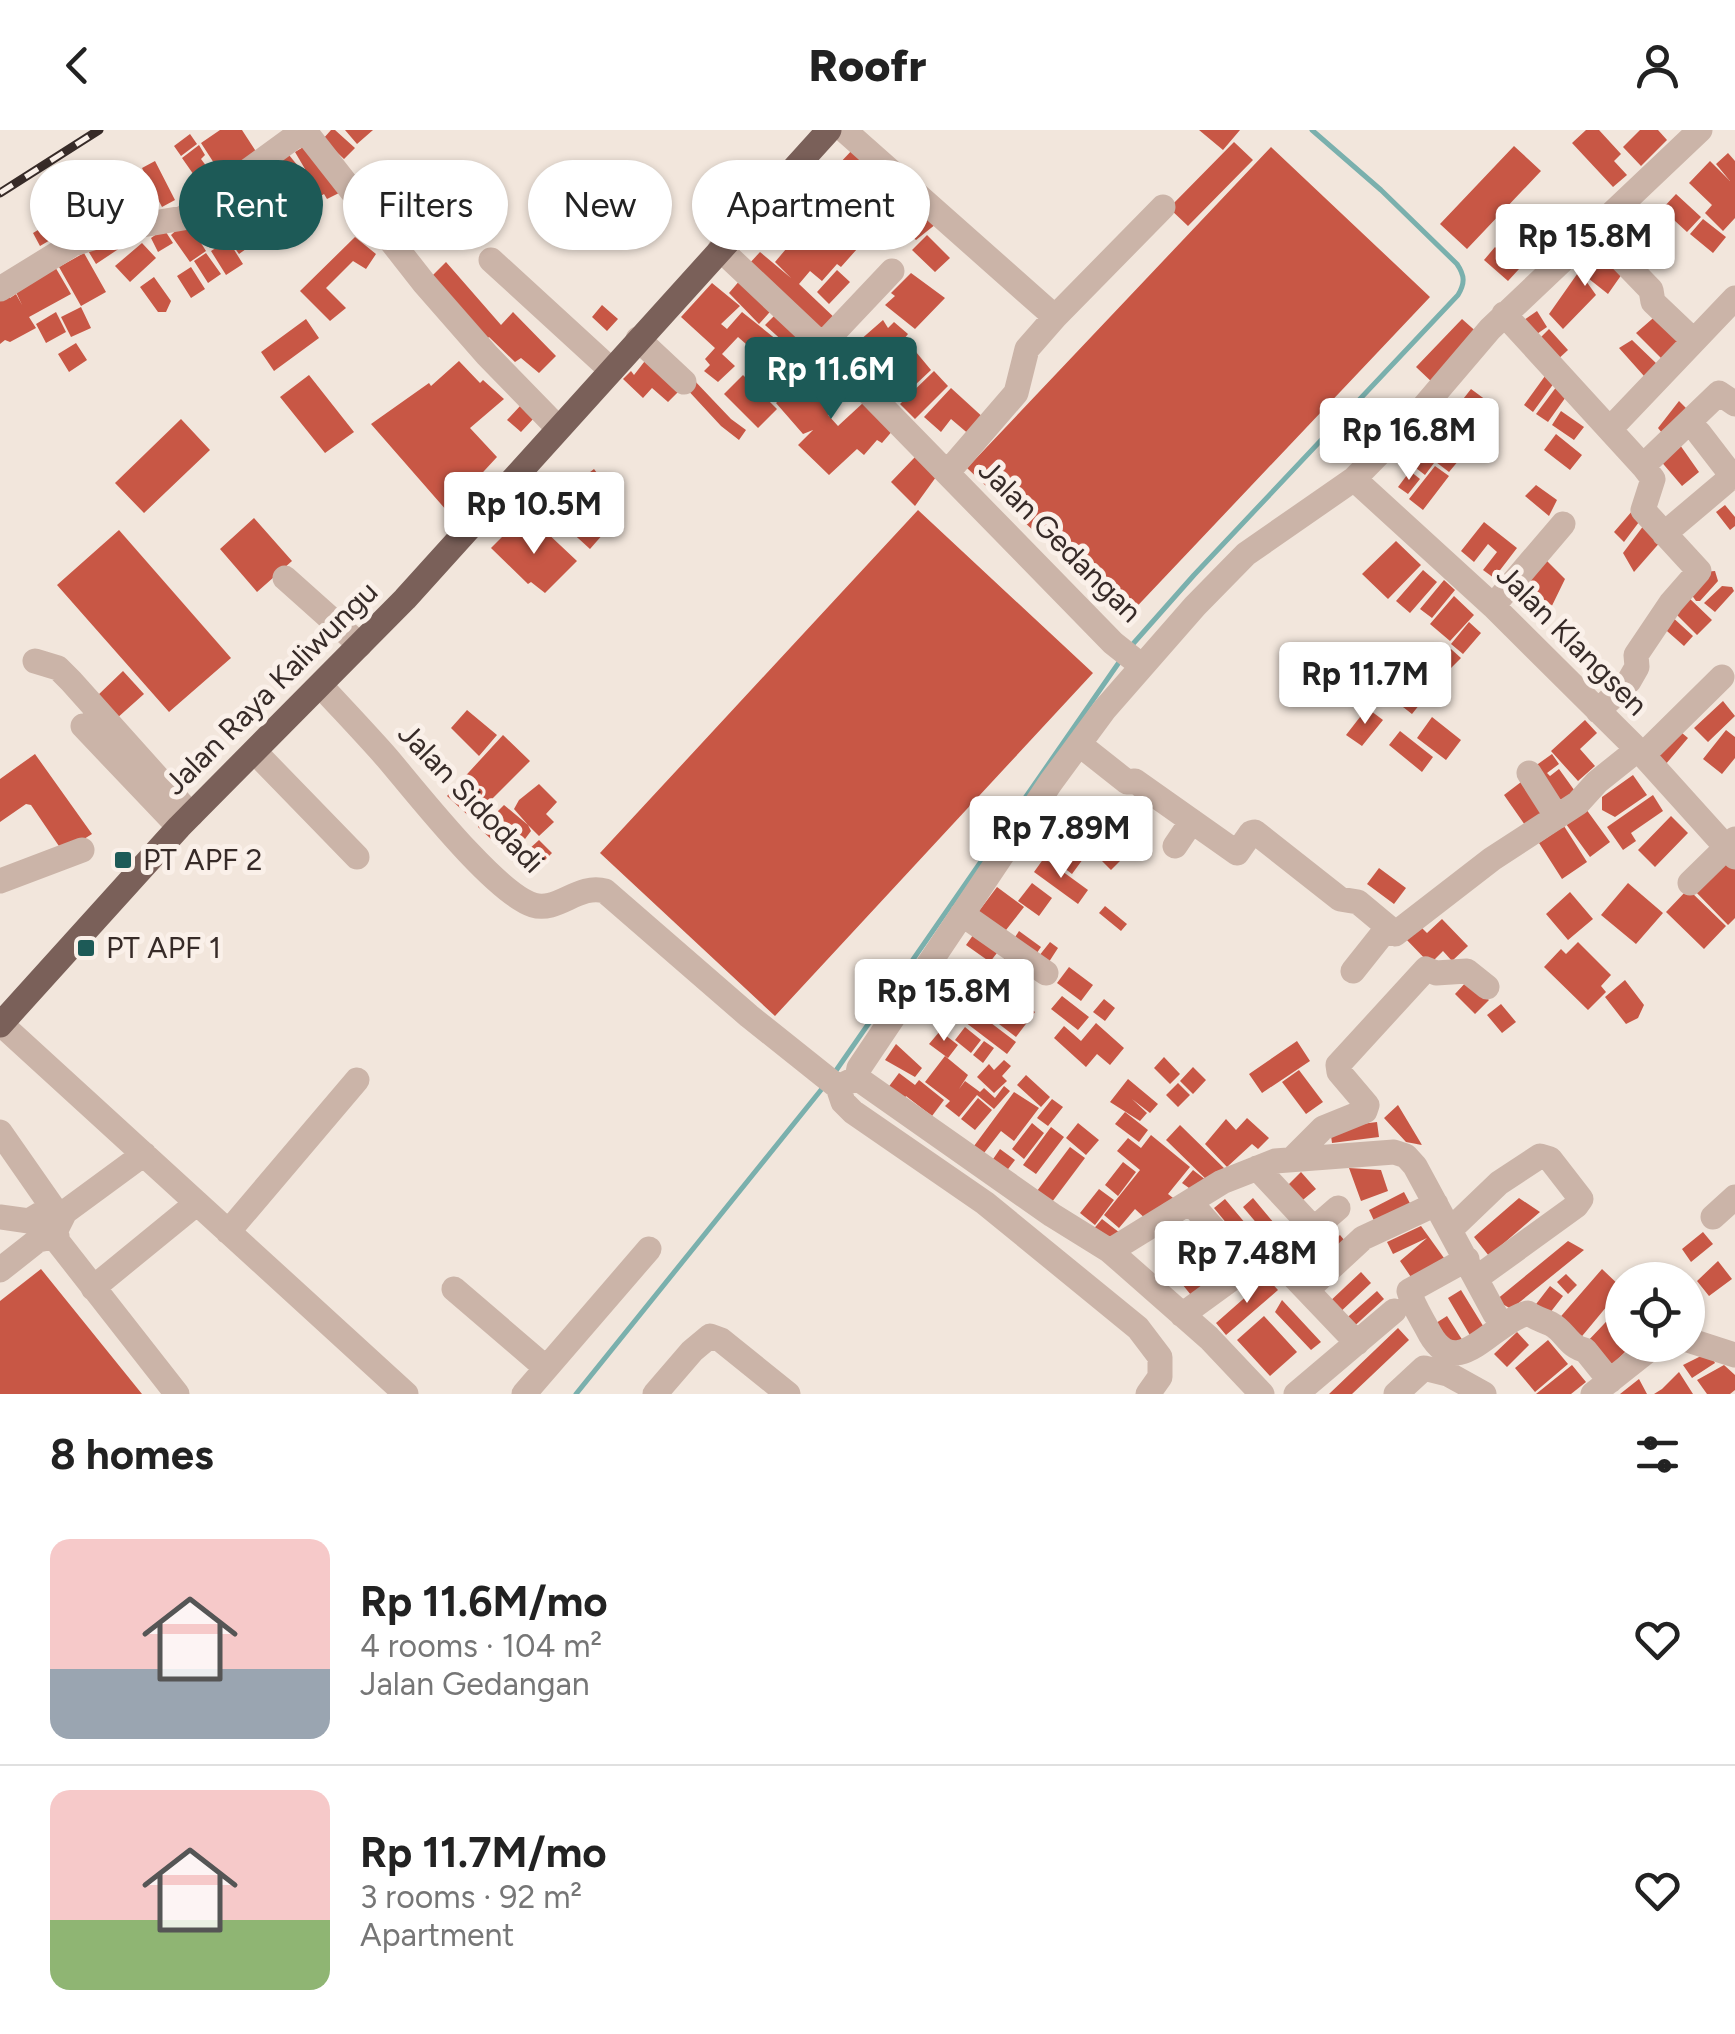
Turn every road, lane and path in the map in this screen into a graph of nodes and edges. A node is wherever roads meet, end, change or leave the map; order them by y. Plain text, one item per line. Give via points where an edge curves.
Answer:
1 (304, 130) edge
2 (829, 130) edge
3 (844, 130) edge
4 (1700, 130) edge
5 (802, 160) edge
6 (1164, 207) dead end
7 (1594, 231) junction
8 (719, 250) edge
9 (721, 250) edge
10 (491, 260) dead end
11 (892, 271) dead end
12 (0, 288) edge
13 (1735, 298) edge
14 (1504, 314) junction
15 (1055, 318) junction
16 (638, 339) junction
17 (1694, 341) junction
18 (822, 344) junction
19 (610, 369) junction
20 (684, 382) dead end
21 (1735, 404) edge
22 (558, 428) junction
23 (1610, 429) junction
24 (1699, 433) dead end
25 (1644, 466) junction
26 (947, 473) junction
27 (1734, 476) edge
28 (1354, 479) junction
29 (1563, 524) dead end
30 (1664, 534) junction
31 (285, 578) dead end
32 (1494, 606) junction
33 (360, 645) junction
34 (36, 661) dead end
35 (1138, 663) junction
36 (1722, 677) dead end
37 (321, 686) junction
38 (1598, 711) junction
39 (83, 726) dead end
40 (1079, 744) junction
41 (255, 752) junction
42 (1640, 753) junction
43 (1529, 773) dead end
44 (1557, 817) junction
45 (185, 821) junction
46 (1192, 821) junction
47 (1175, 846) dead end
48 (1732, 848) edge
49 (82, 850) dead end
50 (357, 857) dead end
51 (0, 881) edge
52 (1690, 883) dead end
53 (962, 914) junction
54 (1391, 930) junction
55 (1426, 969) junction
56 (1353, 971) dead end
57 (1046, 974) dead end
58 (1487, 986) dead end
59 (0, 1024) edge
60 (356, 1080) dead end
61 (838, 1081) junction
62 (0, 1132) edge
63 (144, 1154) junction
64 (1296, 1154) junction
65 (1258, 1168) junction
66 (1735, 1197) edge
67 (1190, 1202) junction
68 (197, 1203) junction
69 (1436, 1204) junction
70 (1338, 1208) dead end
71 (0, 1217) edge
72 (1714, 1218) dead end
73 (56, 1220) junction
74 (1314, 1229) junction
75 (1450, 1230) junction
76 (228, 1232) junction
77 (649, 1250) dead end
78 (1110, 1251) junction
79 (1278, 1260) junction
80 (1247, 1267) junction
81 (1472, 1268) junction
82 (0, 1270) edge
83 (93, 1288) junction
84 (454, 1289) dead end
85 (1306, 1290) junction
86 (1394, 1311) dead end
87 (1495, 1314) dead end
88 (1182, 1315) junction
89 (1357, 1344) junction
90 (1705, 1345) edge
91 (1735, 1354) edge
92 (1633, 1362) edge
93 (546, 1368) junction
94 (1601, 1387) edge
95 (1155, 1391) edge
96 (177, 1394) edge
97 (406, 1394) edge
98 (524, 1394) edge
99 (655, 1394) edge
100 (788, 1394) edge
101 (1262, 1394) edge
102 (1296, 1394) edge
103 (1396, 1394) edge
104 (1484, 1394) edge

1 - 12 street via 183,218 68,246
1 - 22 street via 424,283
2 - 5 main road, Jalan Raya Kaliwungu
3 - 15 street
4 - 7 street
6 - 15 street
7 - 14 street
7 - 17 street
8 - 16 main road, Jalan Raya Kaliwungu
9 - 18 street, Jalan Gedangan
10 - 19 street
11 - 18 street
13 - 17 street
14 - 23 street
14 - 28 street
15 - 26 street via 1027,349 1016,393
16 - 19 main road, Jalan Raya Kaliwungu
16 - 20 street
17 - 23 street
18 - 26 street, Jalan Gedangan
19 - 22 main road, Jalan Raya Kaliwungu
21 - 25 street via 1719,393
22 - 33 main road, Jalan Raya Kaliwungu
23 - 25 street
24 - 27 street
25 - 30 street via 1654,479 1643,510
26 - 35 street, Jalan Gedangan
27 - 30 street
28 - 32 street, Jalan Klangsen
28 - 35 street via 1246,554
29 - 32 street
30 - 38 street via 1696,566 1697,576 1636,654 1628,682
31 - 33 street
32 - 38 street, Jalan Klangsen
33 - 37 main road, Jalan Raya Kaliwungu
34 - 45 street via 71,680
35 - 40 street
36 - 42 street
37 - 41 main road, Jalan Raya Kaliwungu
37 - 61 street, Jalan Sidodadi via 441,823 514,894 543,906 584,889 605,891 749,1016
38 - 42 street, Jalan Klangsen
39 - 45 street
40 - 46 street via 1121,790 1135,781
40 - 53 street
41 - 45 main road, Jalan Raya Kaliwungu
41 - 50 street
42 - 44 street
42 - 48 street, Jalan Klangsen
43 - 44 street
44 - 54 street
45 - 59 main road, Jalan Raya Kaliwungu
46 - 47 street
46 - 54 street via 1232,850 1255,832
48 - 52 street
49 - 51 street
53 - 57 street
53 - 61 street via 859,1068
54 - 55 street
54 - 56 street
55 - 58 street via 1468,971
55 - 64 street via 1338,1066 1365,1111 1330,1124
59 - 63 street
60 - 76 street
61 - 78 street, Jalan Sidodadi
61 - 95 street via 853,1112 985,1203 1138,1328 1160,1357
62 - 73 street
63 - 68 street
63 - 73 street
64 - 65 street
64 - 69 street via 1406,1156
65 - 67 street
65 - 74 street
66 - 72 street
67 - 78 street
67 - 80 street
68 - 76 street
68 - 83 street
69 - 75 street
69 - 85 street via 1371,1234
70 - 74 street
71 - 73 street
73 - 82 street
73 - 83 street
74 - 79 street
75 - 81 street
75 - 81 street via 1498,1183 1540,1156 1550,1159 1580,1199 1561,1218
76 - 97 street
77 - 93 street
78 - 88 street, Jalan Sidodadi
79 - 80 street via 1267,1253
79 - 85 street
80 - 88 street
81 - 87 street
81 - 94 street via 1410,1292 1438,1346 1459,1353 1528,1313 1585,1350
83 - 96 street
84 - 93 street
85 - 89 street
86 - 89 street
88 - 101 street, Jalan Sidodadi
89 - 102 street
90 - 91 street
92 - 94 street
93 - 98 street
99 - 100 street via 710,1336
103 - 104 street via 1424,1368

